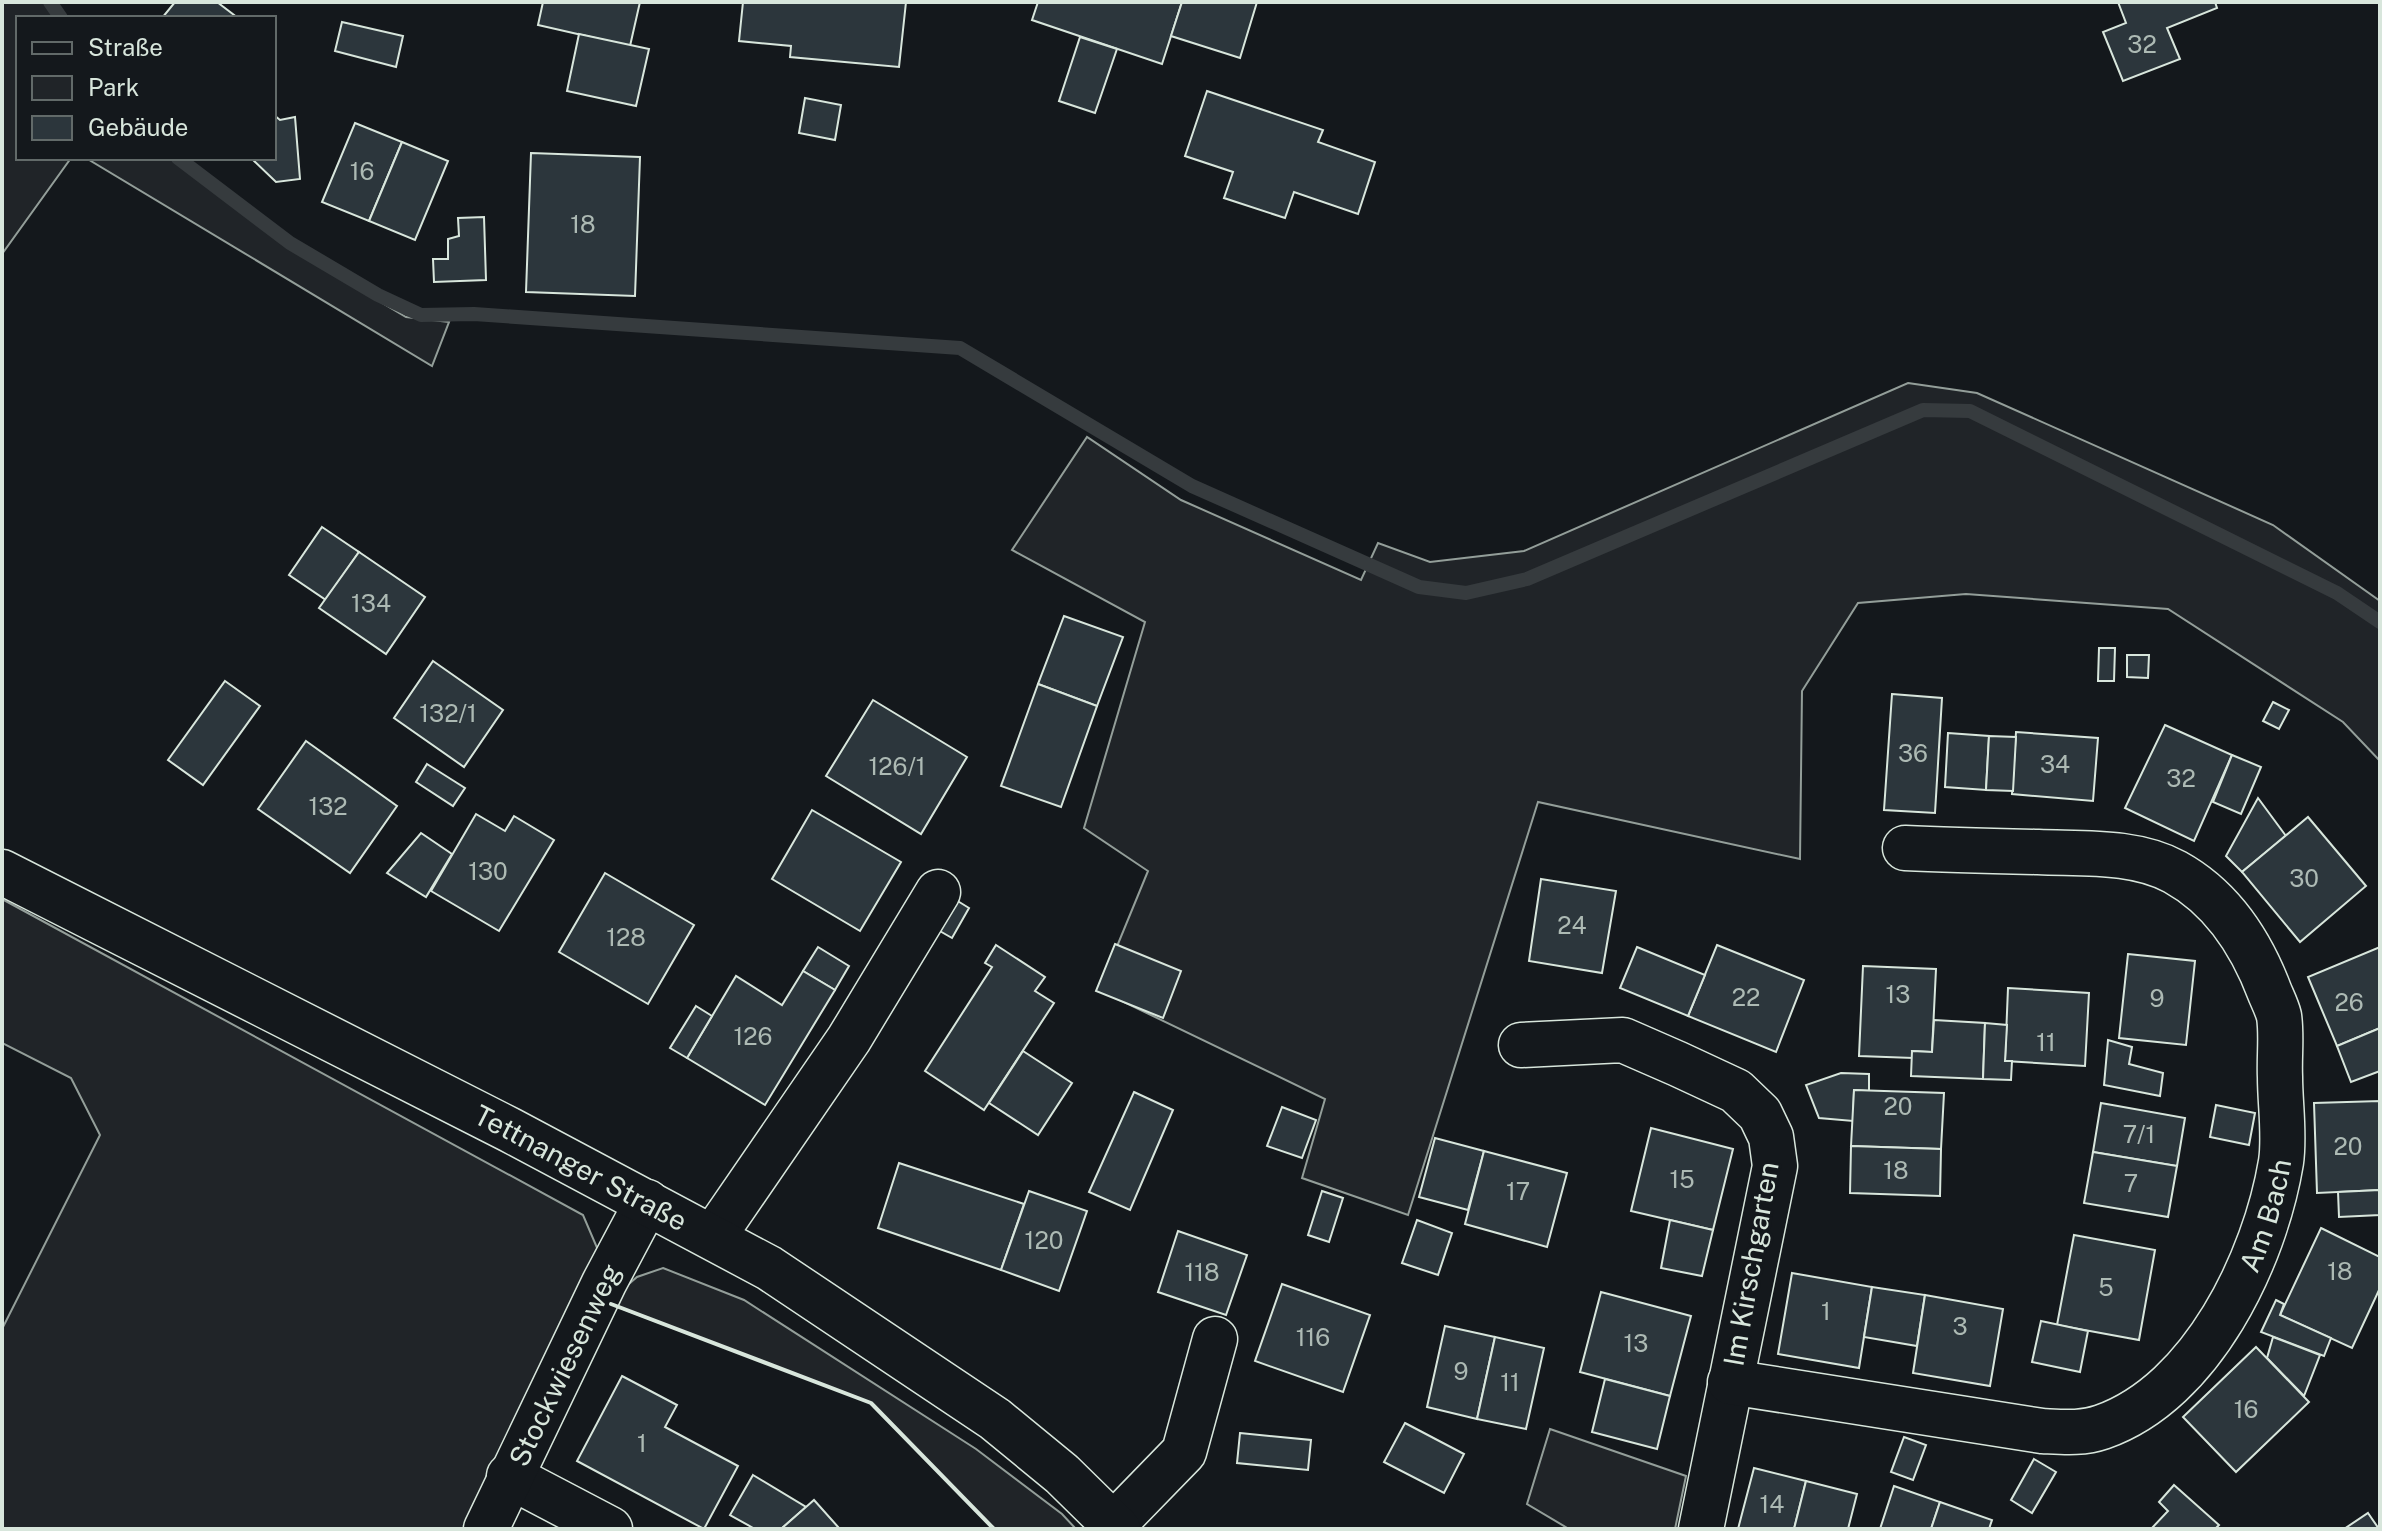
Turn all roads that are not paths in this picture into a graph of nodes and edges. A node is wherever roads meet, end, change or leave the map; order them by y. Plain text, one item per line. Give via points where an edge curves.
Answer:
1 (1905, 848) dead end
2 (2, 872) edge
3 (938, 892) dead end
4 (1521, 1045) dead end
5 (647, 1202) junction
6 (713, 1237) junction
7 (1215, 1339) dead end
8 (1730, 1382) junction
9 (509, 1476) junction
10 (1116, 1527) edge
11 (486, 1529) edge
12 (610, 1529) edge
13 (1701, 1529) edge

1 - 8 street, Am Bach via 2139,858 2175,871 2215,901 2256,956 2279,1016 2281,1159 2268,1215 2217,1331 2161,1392 2103,1427 2077,1433 2042,1431
2 - 5 street, Tettnanger Straße
3 - 6 street via 849,1039
4 - 8 street, Im Kirschgarten via 1623,1040 1736,1091 1760,1114 1771,1137 1775,1166
5 - 6 street, Tettnanger Straße
5 - 9 street, Stockwiesenweg
6 - 10 street, Tettnanger Straße via 769,1268 995,1419
7 - 10 street via 1184,1452
8 - 13 street, Im Kirschgarten
9 - 11 street, Stockwiesenweg
9 - 12 street

